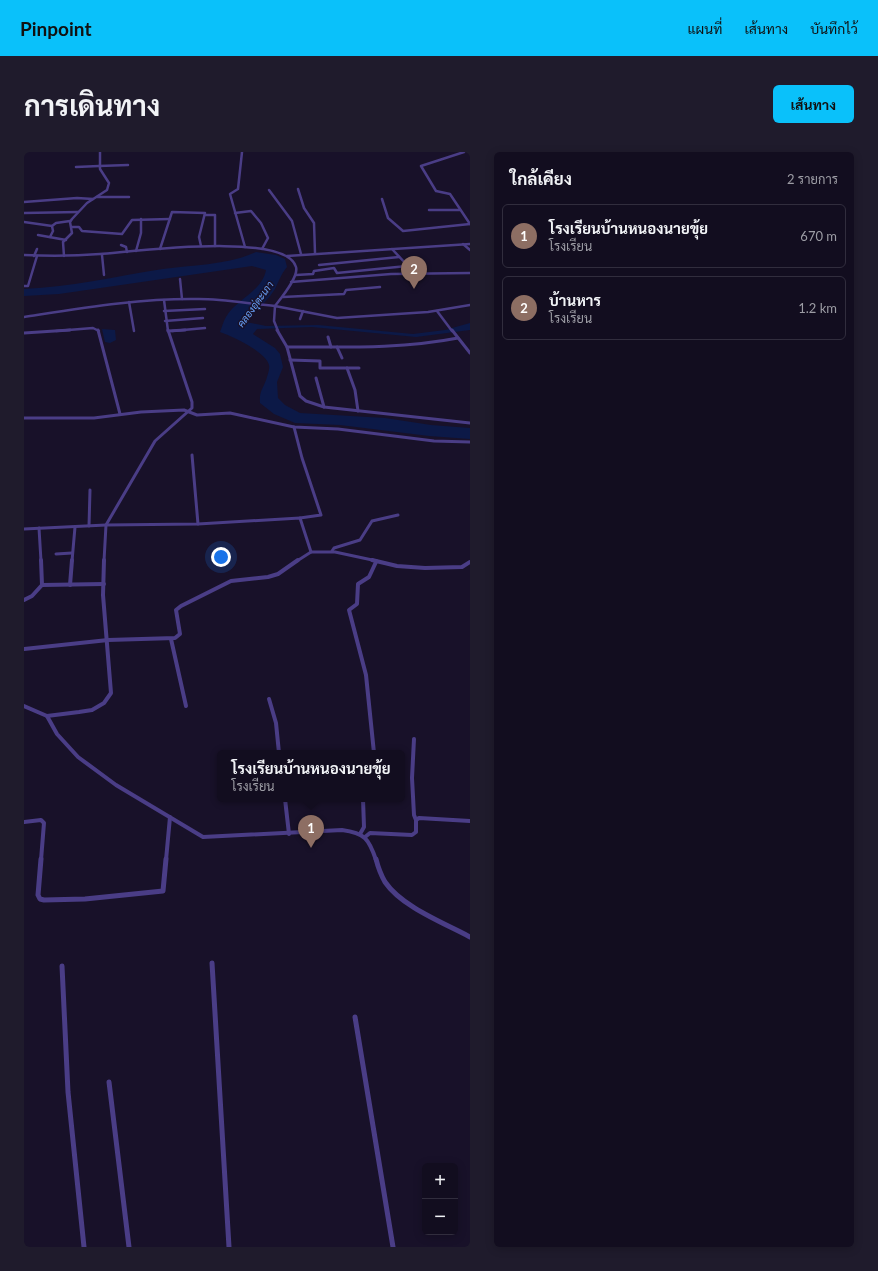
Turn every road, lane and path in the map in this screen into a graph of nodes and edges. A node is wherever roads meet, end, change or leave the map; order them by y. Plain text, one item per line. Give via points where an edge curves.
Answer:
1 (100, 152) edge
2 (242, 152) edge
3 (452, 152) edge
4 (464, 152) edge
5 (457, 154) junction
6 (128, 165) dead end
7 (83, 166) junction
8 (99, 166) junction
9 (76, 167) dead end
10 (83, 171) dead end
11 (298, 189) dead end
12 (269, 190) dead end
13 (96, 197) junction
14 (129, 197) dead end
15 (93, 199) junction
16 (382, 199) dead end
17 (24, 202) edge
18 (429, 210) dead end
19 (460, 210) junction
20 (24, 212) edge
21 (78, 212) junction
22 (235, 213) junction
23 (205, 215) junction
24 (141, 219) junction
25 (170, 219) junction
26 (70, 221) junction
27 (24, 222) edge
28 (470, 224) edge
29 (52, 226) junction
30 (72, 227) junction
31 (38, 235) dead end
32 (50, 237) junction
33 (66, 240) junction
34 (463, 244) junction
35 (470, 244) edge
36 (121, 245) dead end
37 (201, 246) junction
38 (215, 246) junction
39 (245, 247) junction
40 (37, 249) dead end
41 (160, 249) junction
42 (262, 249) junction
43 (392, 249) junction
44 (470, 250) edge
45 (136, 251) junction
46 (127, 252) junction
47 (315, 253) junction
48 (301, 254) junction
49 (24, 255) edge
50 (102, 255) junction
51 (36, 256) junction
52 (64, 256) junction
53 (287, 256) junction
54 (399, 257) junction
55 (24, 259) edge
56 (319, 265) dead end
57 (407, 266) junction
58 (411, 273) junction
59 (470, 273) edge
60 (104, 275) dead end
61 (296, 275) junction
62 (180, 279) dead end
63 (291, 282) junction
64 (24, 286) edge
65 (380, 287) dead end
66 (282, 297) junction
67 (182, 299) junction
68 (164, 300) junction
69 (129, 302) junction
70 (470, 305) edge
71 (275, 306) junction
72 (205, 309) dead end
73 (303, 310) junction
74 (164, 311) junction
75 (437, 311) junction
76 (24, 317) edge
77 (203, 318) dead end
78 (300, 318) dead end
79 (165, 321) junction
80 (205, 328) dead end
81 (134, 330) dead end
82 (168, 331) junction
83 (24, 333) edge
84 (328, 337) dead end
85 (458, 338) junction
86 (287, 347) junction
87 (331, 347) junction
88 (337, 347) junction
89 (470, 353) edge
90 (342, 358) dead end
91 (290, 360) junction
92 (348, 368) junction
93 (359, 368) dead end
94 (316, 378) dead end
95 (324, 407) junction
96 (358, 411) junction
97 (189, 412) junction
98 (120, 414) junction
99 (24, 418) edge
100 (470, 423) edge
101 (294, 427) junction
102 (470, 442) edge
103 (192, 455) dead end
104 (90, 490) dead end
105 (398, 515) dead end
106 (300, 518) junction
107 (198, 524) junction
108 (106, 525) junction
109 (89, 526) junction
110 (74, 527) junction
111 (40, 528) junction
112 (24, 529) edge
113 (332, 551) junction
114 (311, 552) junction
115 (72, 553) junction
116 (56, 554) dead end
117 (376, 562) junction
118 (470, 562) edge
119 (104, 584) junction
120 (42, 585) junction
121 (70, 586) junction
122 (24, 600) edge
123 (171, 639) junction
124 (108, 640) junction
125 (24, 649) edge
126 (269, 699) dead end
127 (24, 706) edge
128 (186, 706) dead end
129 (47, 716) junction
130 (414, 739) dead end
131 (279, 750) edge
132 (374, 750) edge
133 (285, 802) edge
134 (363, 802) edge
135 (170, 817) junction
136 (416, 820) junction
137 (470, 821) edge
138 (24, 822) edge
139 (289, 834) junction
140 (360, 834) junction
141 (365, 837) junction
142 (470, 937) edge
143 (212, 963) dead end
144 (62, 966) dead end
145 (355, 1017) dead end
146 (109, 1082) dead end
147 (84, 1247) edge
148 (129, 1247) edge
149 (229, 1247) edge
150 (393, 1247) edge

1 - 8 street
2 - 22 street via 244,154 239,169 238,189 230,194
3 - 5 street
4 - 5 street
5 - 19 street via 421,166 436,191 450,194
6 - 8 street
7 - 8 street
7 - 9 street
7 - 10 street
8 - 13 street via 100,173 109,183 107,190
11 - 47 street via 304,208 314,223
12 - 48 street via 292,221
13 - 14 street
13 - 15 street
15 - 17 street
15 - 21 street
16 - 28 street via 388,219 403,231
18 - 19 street
19 - 28 street
20 - 21 street
21 - 26 street
22 - 39 street
22 - 42 street via 251,212 264,226 268,238
23 - 25 street via 203,212 172,212
23 - 37 street via 199,237
23 - 38 street via 215,215
24 - 25 street
24 - 30 street via 131,221 122,234 82,231 80,227
24 - 45 street via 141,233
25 - 41 street
26 - 29 street via 55,223
26 - 30 street
27 - 29 street
29 - 32 street
30 - 33 street via 72,235
31 - 32 street
32 - 33 street
33 - 52 street via 63,244
34 - 35 street
34 - 43 street
34 - 44 street
36 - 46 street via 126,247
37 - 38 street
37 - 41 street
38 - 39 street
39 - 42 street
40 - 51 street
41 - 45 street
42 - 53 street
43 - 47 street
43 - 54 street
45 - 46 street
46 - 50 street
47 - 48 street
48 - 53 street
49 - 51 street
49 - 55 street
50 - 52 street
50 - 60 street
51 - 52 street
51 - 64 street via 28,286
53 - 61 street via 296,267
54 - 56 street
54 - 57 street
57 - 58 street
57 - 61 street via 337,273 334,268 317,270 313,274
58 - 59 street
58 - 63 street
61 - 63 street
62 - 67 street
63 - 66 street
65 - 66 street via 346,290 344,294
66 - 71 street
67 - 68 street
67 - 71 street
68 - 69 street
68 - 74 street
69 - 76 street
69 - 81 street
70 - 75 street
71 - 73 street
71 - 86 street via 275,327
72 - 74 street
73 - 75 street via 337,318
73 - 78 street
74 - 79 street
75 - 85 street
77 - 79 street
79 - 82 street
80 - 82 street
82 - 97 street via 192,402
83 - 98 street via 93,328 99,330
84 - 87 street
85 - 88 street via 405,346
85 - 89 street
86 - 87 street
86 - 91 street
87 - 88 street
88 - 90 street
91 - 92 street via 320,361 320,368
91 - 95 street via 300,396 312,404
92 - 93 street
92 - 96 street via 356,390
94 - 95 street
95 - 96 street
96 - 100 street
97 - 98 street via 184,410
97 - 101 street via 197,415 230,413
97 - 108 street via 156,441
98 - 99 street via 94,418
101 - 102 street via 338,429 434,441
101 - 106 street via 321,513 318,516
103 - 107 street
104 - 109 street
105 - 113 street via 372,521 360,540 334,548
106 - 107 street
106 - 114 street
107 - 108 street
108 - 109 street
108 - 119 street
109 - 110 street
110 - 111 street
110 - 115 street
111 - 112 street
111 - 120 street
113 - 114 street
113 - 117 street
114 - 123 street via 278,574 231,580 181,606 175,615 181,627 180,634
115 - 116 street
115 - 121 street
117 - 118 street via 425,568 462,567
117 - 132 street via 369,577 358,584 357,604 349,610 362,656
119 - 121 street
119 - 124 street
120 - 121 street
120 - 122 street via 32,596
123 - 124 street
123 - 128 street
124 - 125 street
124 - 129 street via 111,694 104,703 92,710
126 - 131 street via 276,723
127 - 129 street
129 - 135 street via 57,734 78,757 116,785
130 - 136 street via 412,778
133 - 139 street
134 - 140 street via 364,827
135 - 138 street via 163,891 85,899 40,899 38,895 44,823 41,820
135 - 139 street via 203,837
136 - 137 street via 419,818
136 - 141 street via 416,832 412,835 370,833
139 - 140 street via 342,830
140 - 141 street
141 - 142 street via 388,886 400,897
143 - 149 street
144 - 147 street via 68,1092
145 - 150 street
146 - 148 street

